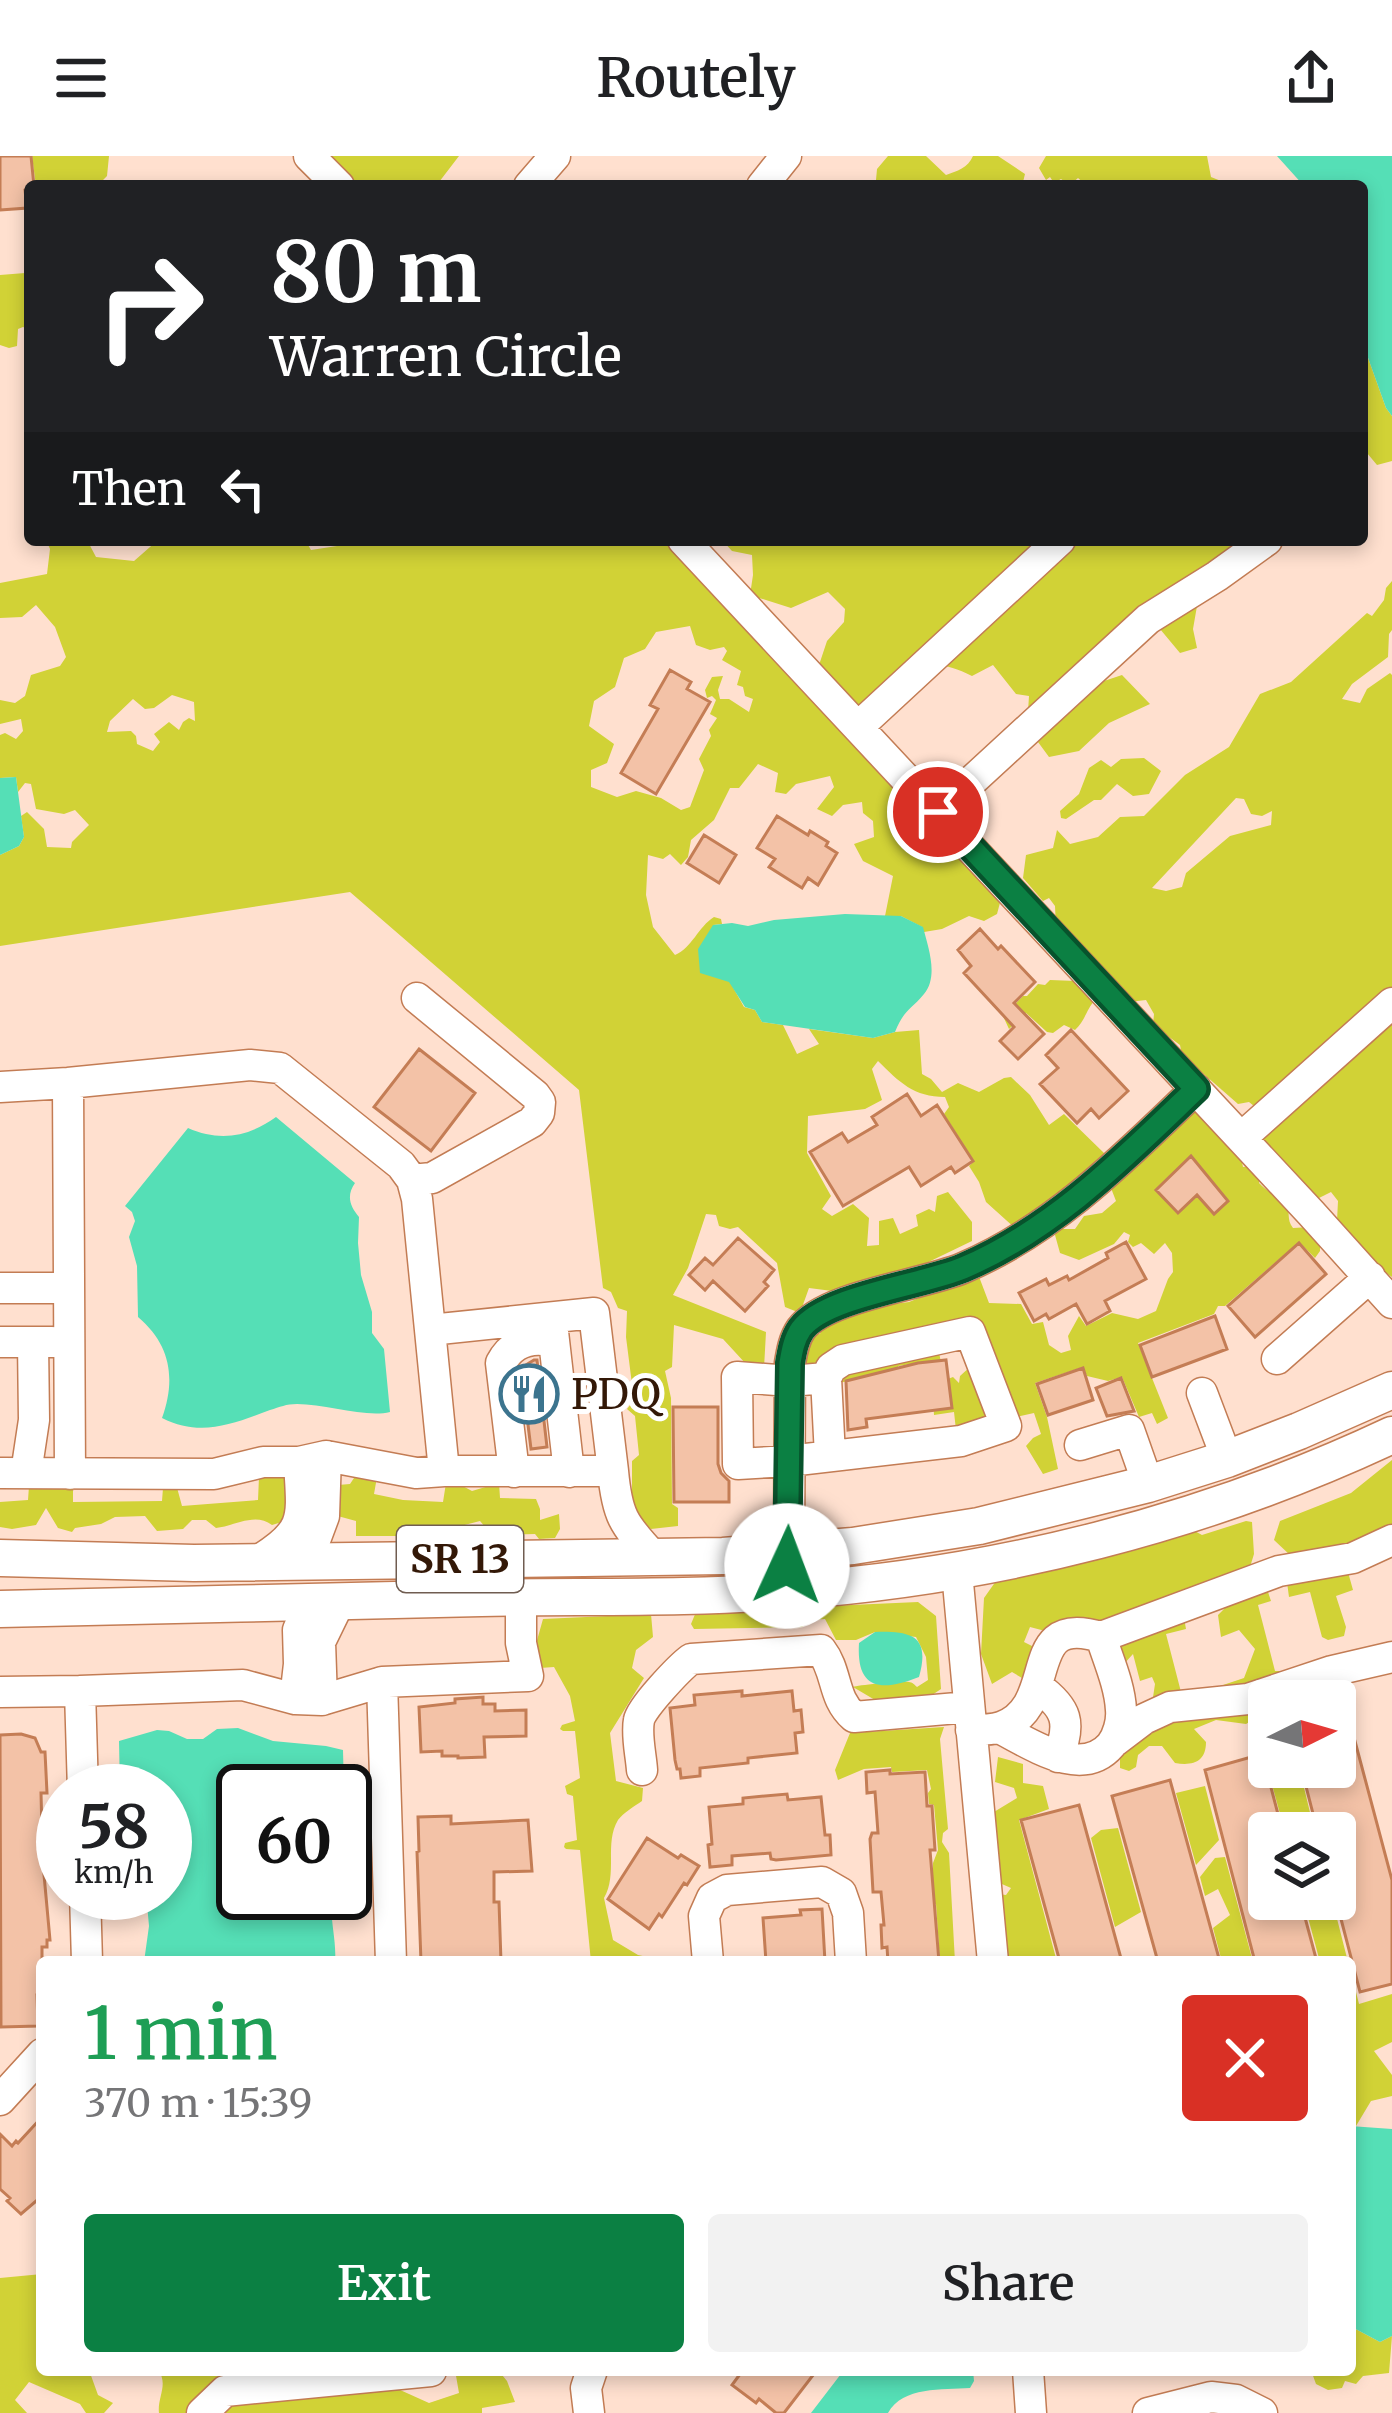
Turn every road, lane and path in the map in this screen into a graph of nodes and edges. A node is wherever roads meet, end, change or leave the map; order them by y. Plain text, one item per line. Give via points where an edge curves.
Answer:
1 (309, 156) edge
2 (555, 156) edge
3 (786, 156) edge
4 (333, 180) edge
5 (534, 180) edge
6 (767, 180) edge
7 (689, 546) edge
8 (1054, 546) edge
9 (1259, 546) edge
10 (858, 727) junction
11 (938, 812) junction
12 (417, 998) dead end
13 (1392, 1003) edge
14 (68, 1083) junction
15 (0, 1087) edge
16 (1196, 1089) junction
17 (1241, 1138) junction
18 (412, 1180) junction
19 (1370, 1277) junction
20 (0, 1288) edge
21 (69, 1288) junction
22 (1392, 1304) edge
23 (552, 1329) junction
24 (430, 1330) junction
25 (0, 1342) edge
26 (33, 1342) junction
27 (70, 1342) junction
28 (1276, 1359) dead end
29 (826, 1378) junction
30 (790, 1381) junction
31 (1392, 1390) edge
32 (1202, 1393) dead end
33 (1392, 1435) edge
34 (1080, 1444) dead end
35 (830, 1456) junction
36 (313, 1459) junction
37 (1227, 1459) junction
38 (789, 1461) junction
39 (444, 1471) junction
40 (514, 1472) junction
41 (569, 1472) junction
42 (613, 1472) junction
43 (13, 1473) edge
44 (70, 1474) junction
45 (1148, 1484) junction
46 (616, 1508) junction
47 (1392, 1540) edge
48 (789, 1552) junction
49 (653, 1556) junction
50 (0, 1558) edge
51 (583, 1558) junction
52 (308, 1559) junction
53 (467, 1559) junction
54 (259, 1560) junction
55 (957, 1571) junction
56 (696, 1594) junction
57 (521, 1597) junction
58 (325, 1601) junction
59 (171, 1606) junction
60 (0, 1609) edge
61 (1101, 1636) junction
62 (1392, 1657) edge
63 (382, 1682) junction
64 (1038, 1687) junction
65 (80, 1690) junction
66 (0, 1692) edge
67 (308, 1699) junction
68 (980, 1722) junction
69 (1115, 1741) junction
70 (1058, 1757) junction
71 (82, 1764) edge
72 (642, 1771) dead end
73 (86, 1920) edge
74 (87, 1956) edge
75 (391, 1956) edge
76 (707, 1956) edge
77 (851, 1956) edge
78 (993, 1956) edge
79 (36, 2061) edge
80 (0, 2100) edge
81 (379, 2376) edge
82 (590, 2376) edge
83 (1028, 2376) edge
84 (202, 2413) edge
85 (589, 2413) edge
86 (1031, 2413) edge
87 (1148, 2413) edge
88 (1262, 2413) edge

1 - 4 street
2 - 5 street
3 - 6 street
7 - 10 street
8 - 10 street
9 - 11 street via 1148,620
10 - 11 street
11 - 16 street
12 - 18 street via 540,1102 532,1122 432,1178
13 - 17 street
14 - 15 street
14 - 18 street via 280,1068
14 - 21 street
16 - 17 street
16 - 30 street via 1027,1234 964,1268 812,1319 793,1346
17 - 19 street
18 - 24 street
19 - 22 street
19 - 28 street
20 - 21 street
21 - 27 street
23 - 24 street
23 - 40 street via 501,1363
23 - 41 street
23 - 42 street via 594,1312
24 - 39 street
25 - 26 street
26 - 27 street
26 - 43 street via 34,1420
27 - 44 street
29 - 30 street
29 - 35 street
29 - 35 street via 843,1360 970,1331 1006,1426 961,1441
30 - 38 street
30 - 38 street via 737,1377 738,1464
31 - 37 main road, SR 13
32 - 37 street
33 - 55 main road, SR 13 via 1158,1523
34 - 45 street via 1129,1430
35 - 38 street
36 - 39 street
36 - 44 street via 214,1474
36 - 52 street via 325,1516
36 - 54 street via 295,1533
37 - 45 main road, SR 13
38 - 48 street
39 - 40 street
40 - 41 street
41 - 42 street
42 - 46 street
43 - 44 street
45 - 48 main road, SR 13 via 979,1526
45 - 55 main road via 1141,1501 969,1546
46 - 49 street
46 - 51 street
47 - 61 street
48 - 49 main road, SR 13
48 - 56 main road via 778,1576 713,1582
49 - 51 main road, SR 13
50 - 54 main road, SR 13
51 - 53 main road, SR 13
52 - 53 main road, SR 13
52 - 54 main road, SR 13
52 - 59 main road via 281,1579
53 - 58 main road via 338,1585 319,1593
55 - 56 main road, SR 13
55 - 68 street
56 - 57 main road, SR 13
57 - 58 main road, SR 13
57 - 63 street via 528,1676
58 - 59 main road, SR 13
58 - 67 street via 298,1630
59 - 60 main road, SR 13
61 - 64 street via 1080,1630 1055,1638
61 - 69 street via 1121,1708
62 - 69 street via 1248,1699 1170,1707
63 - 67 street
63 - 75 street
64 - 68 street via 1016,1718
64 - 70 street via 1064,1713
65 - 66 street
65 - 67 street via 243,1685
65 - 71 street
68 - 70 street
68 - 72 street via 854,1717 821,1650 691,1659 638,1717
68 - 78 street
69 - 70 street via 1094,1758
73 - 74 street
76 - 77 street via 704,1916 712,1898 822,1882 841,1893
79 - 80 street
81 - 84 street via 225,2391
82 - 85 street
83 - 86 street
87 - 88 street via 1211,2397

